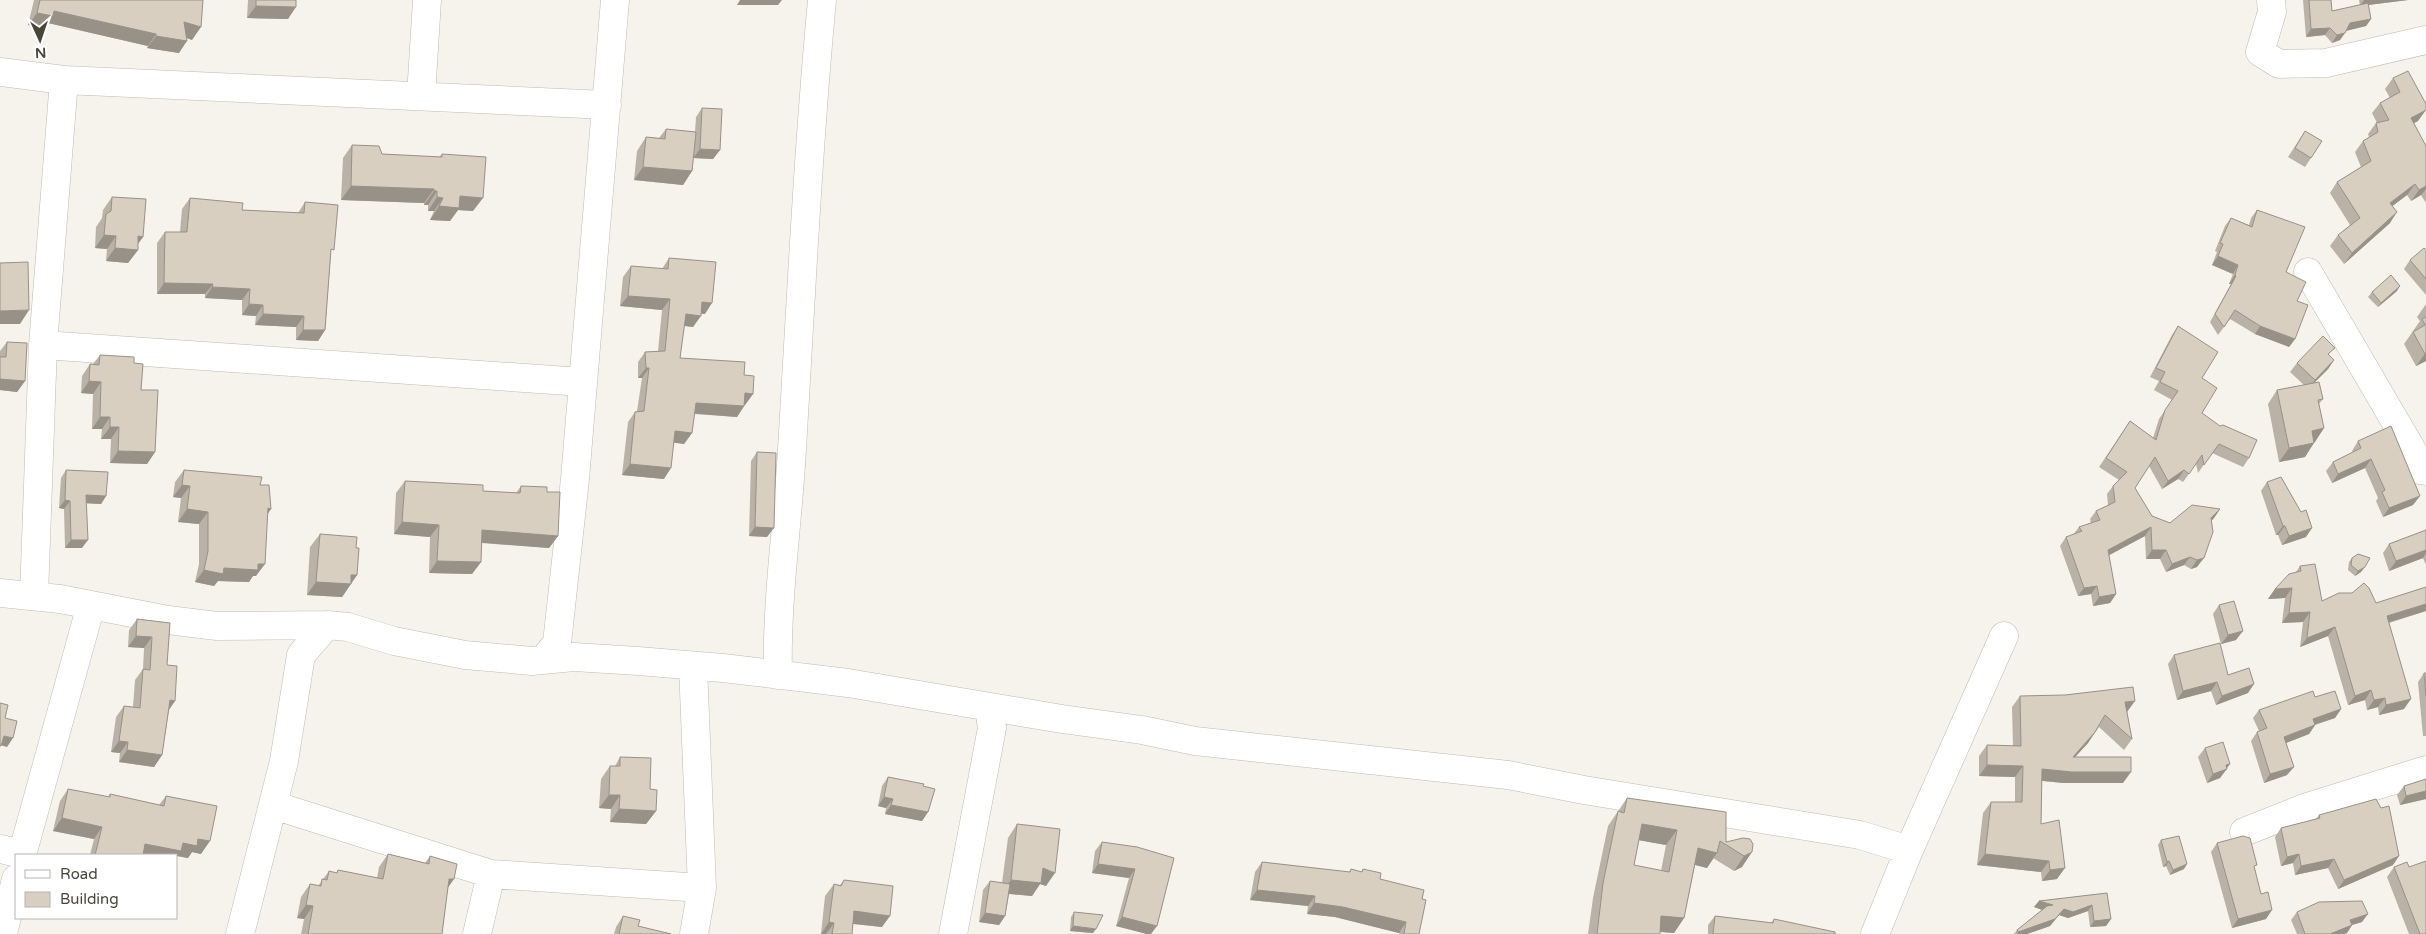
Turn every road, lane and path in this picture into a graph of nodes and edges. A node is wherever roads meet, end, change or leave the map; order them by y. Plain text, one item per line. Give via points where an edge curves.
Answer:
1 (427, 0) edge
2 (614, 0) edge
3 (822, 0) edge
4 (2270, 0) edge
5 (2426, 40) edge
6 (0, 72) edge
7 (64, 80) junction
8 (421, 96) junction
9 (606, 105) junction
10 (2308, 272) dead end
11 (43, 345) junction
12 (583, 382) junction
13 (2426, 471) edge
14 (0, 593) edge
15 (34, 596) junction
16 (91, 605) junction
17 (327, 625) junction
18 (286, 626) junction
19 (2004, 636) dead end
20 (558, 653) junction
21 (301, 655) junction
22 (693, 666) junction
23 (778, 674) junction
24 (989, 708) junction
25 (2426, 770) edge
26 (273, 805) junction
27 (2244, 832) dead end
28 (1909, 850) junction
29 (16, 854) edge
30 (15, 859) edge
31 (491, 874) junction
32 (702, 888) junction
33 (3, 934) edge
34 (240, 934) edge
35 (476, 934) edge
36 (694, 934) edge
37 (953, 934) edge
38 (1875, 934) edge

1 - 8 street
2 - 9 street
3 - 23 street via 791,478 777,634
4 - 5 street via 2272,12 2260,52 2279,64 2326,63
6 - 7 street
7 - 8 street
7 - 11 street
8 - 9 street
9 - 12 street
10 - 13 street via 2412,450 2420,470
11 - 12 street
11 - 15 street
12 - 20 street
14 - 15 street
15 - 16 street
16 - 18 street via 217,626
16 - 29 street
17 - 18 street
17 - 20 street via 348,627 394,642 465,655 517,660
17 - 21 street
18 - 21 street
19 - 28 street
20 - 22 street
21 - 26 street via 284,760
22 - 23 street
22 - 32 street
23 - 24 street
24 - 28 street via 1196,741 1508,775 1860,836
24 - 37 street via 992,728
25 - 27 street via 2308,807
26 - 31 street
26 - 34 street
28 - 38 street
30 - 33 street
31 - 32 street
31 - 35 street
32 - 36 street

